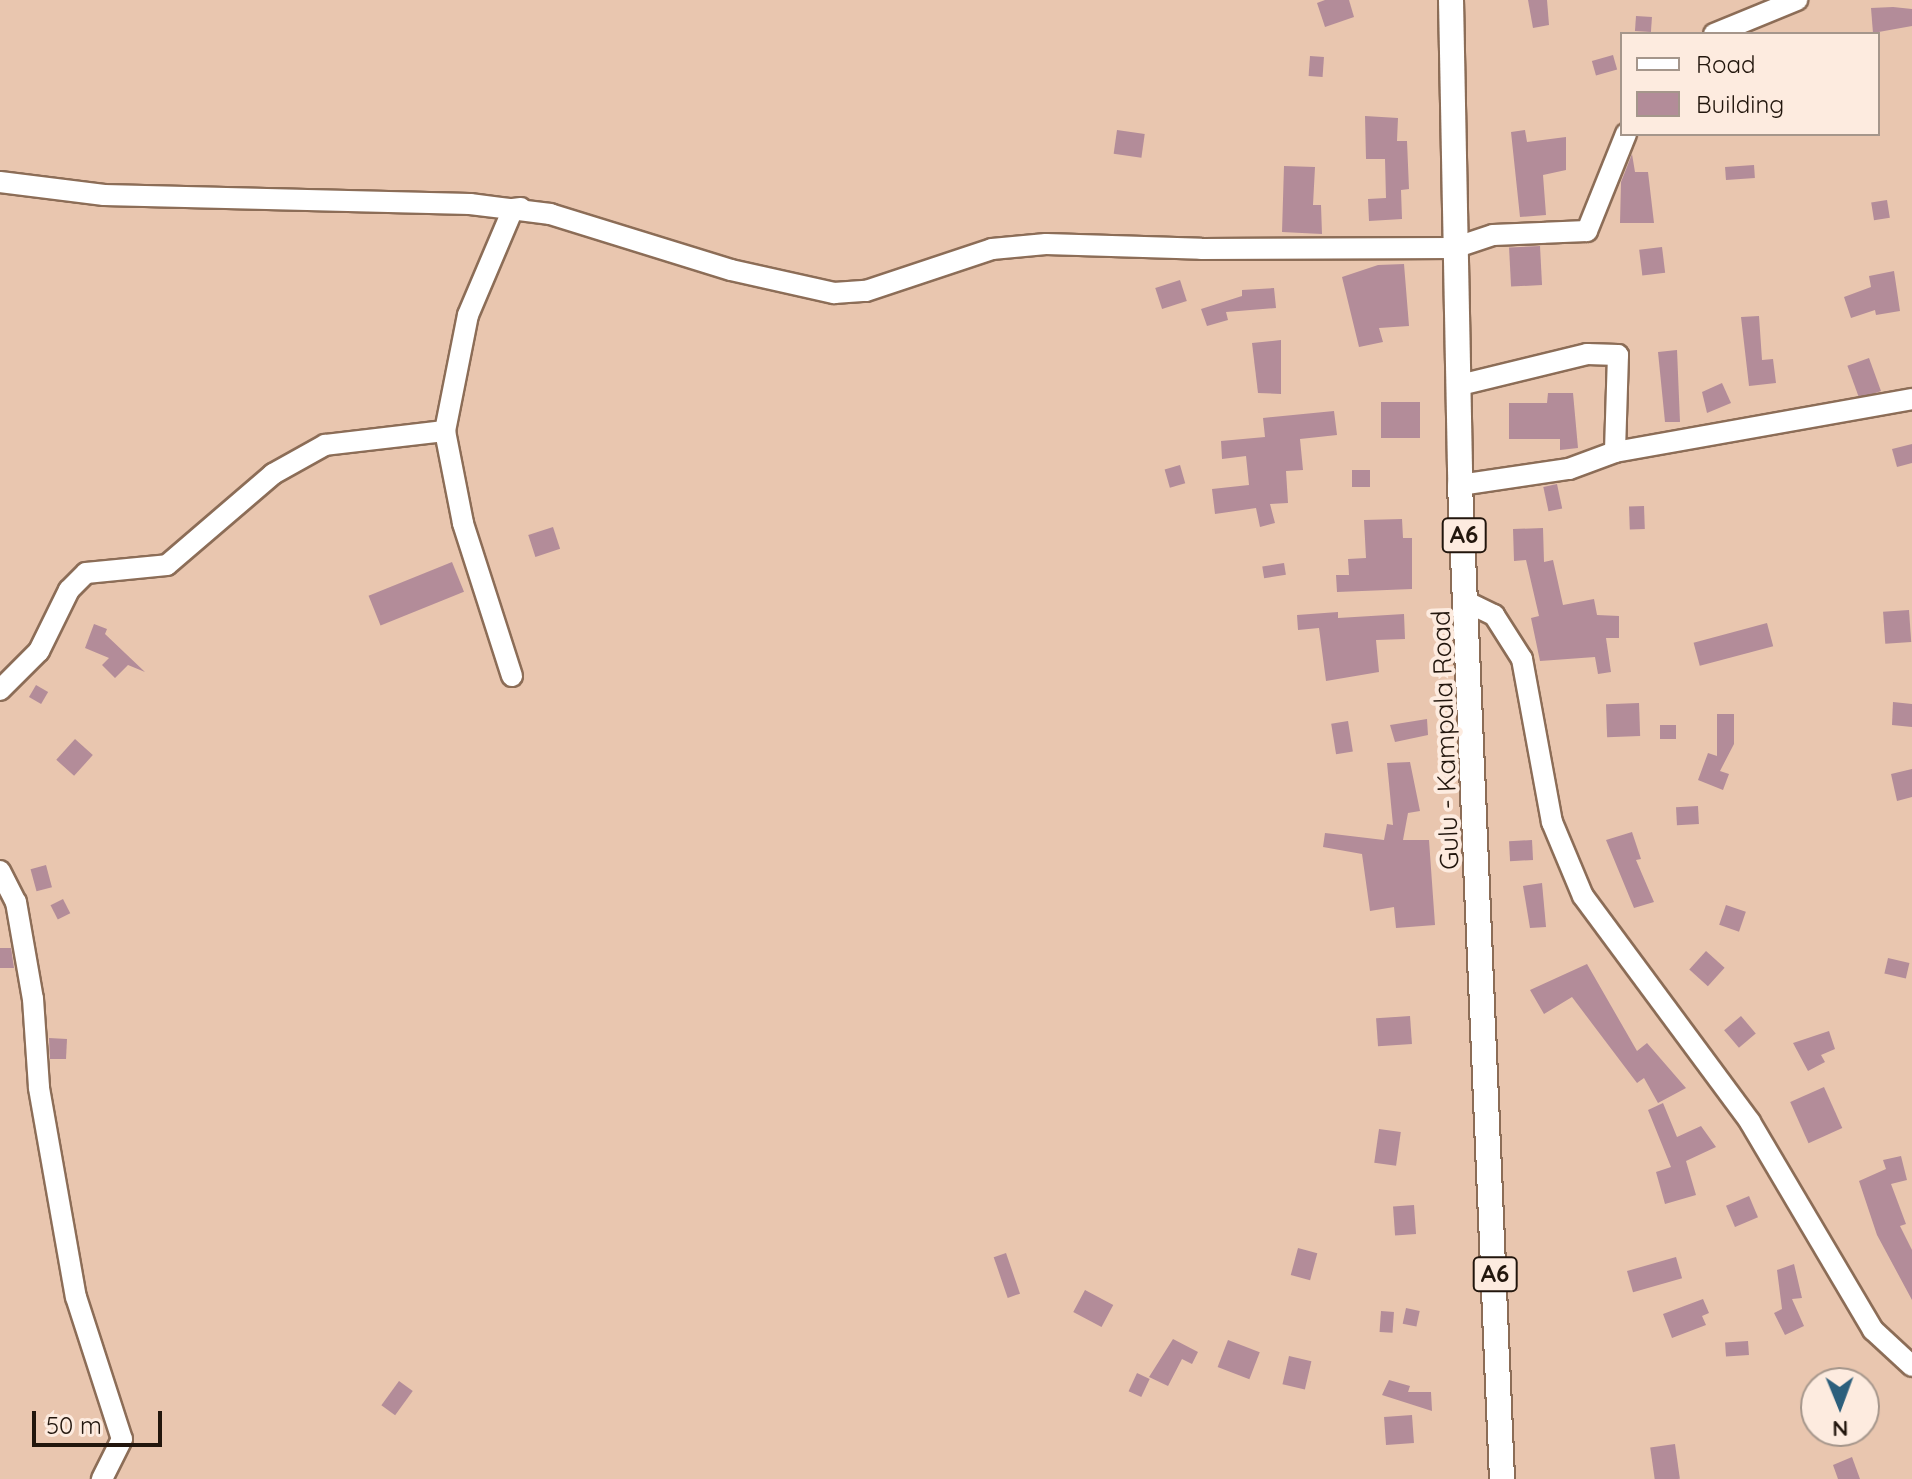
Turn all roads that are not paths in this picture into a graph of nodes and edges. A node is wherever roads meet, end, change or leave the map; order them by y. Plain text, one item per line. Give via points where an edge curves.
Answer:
1 (1451, 0) edge
2 (1797, 0) edge
3 (1719, 32) edge
4 (1625, 136) edge
5 (0, 182) edge
6 (517, 209) junction
7 (1454, 248) junction
8 (1460, 385) junction
9 (1912, 399) edge
10 (445, 431) junction
11 (1615, 452) junction
12 (1460, 485) junction
13 (1469, 603) junction
14 (512, 676) dead end
15 (0, 690) edge
16 (0, 871) edge
17 (1912, 1366) edge
18 (102, 1479) edge
19 (1502, 1479) edge

1 - 7 main road, Gulu - Kampala Road / A6
2 - 3 street
4 - 7 street via 1587,231 1493,235
5 - 6 street via 104,195 416,199
6 - 7 street via 550,214 731,270 834,293 866,291 992,249 1046,244
6 - 10 street via 468,315
7 - 8 main road, Gulu - Kampala Road / A6
8 - 11 street via 1587,354 1618,355
8 - 12 main road, Gulu - Kampala Road / A6
9 - 11 street
10 - 14 street via 463,523
10 - 15 street via 325,445 273,474 167,565 86,573 69,590 39,651
11 - 12 street via 1569,469
12 - 13 main road, Gulu - Kampala Road / A6
13 - 17 street via 1494,615 1522,659 1552,822 1583,896 1750,1122 1873,1330
13 - 19 main road, Gulu - Kampala Road / A6
16 - 18 street via 19,916 33,999 39,1088 76,1297 122,1439

